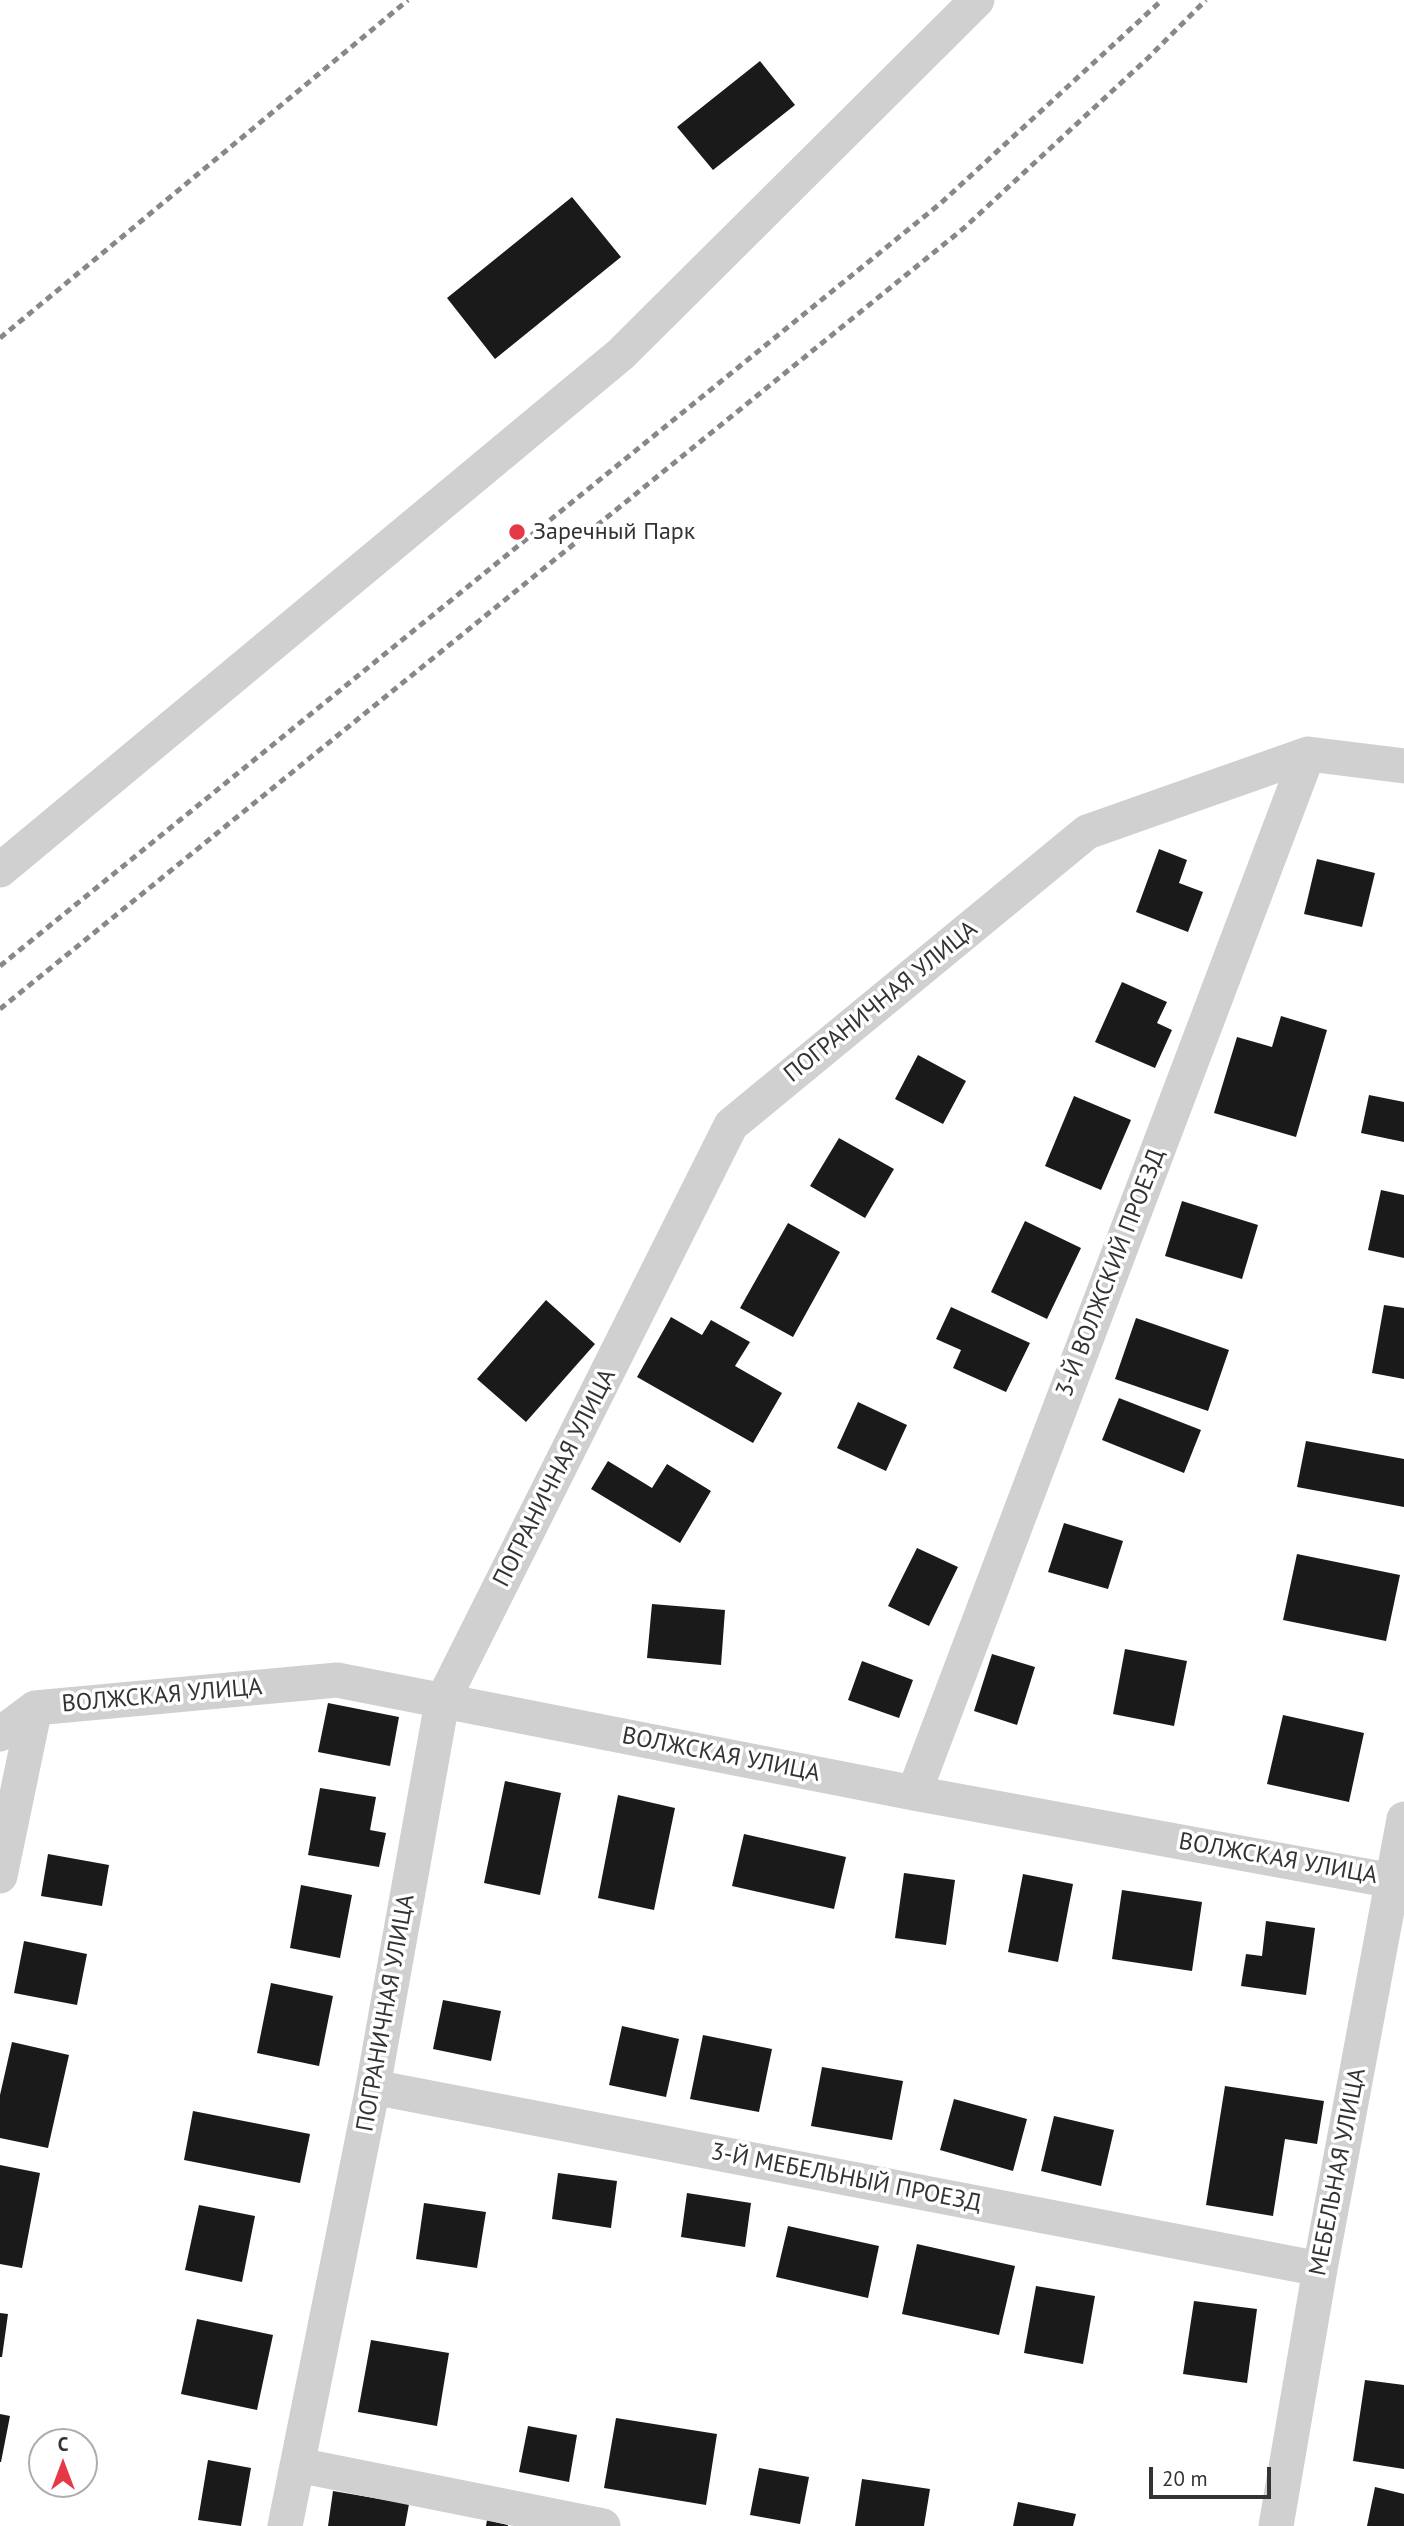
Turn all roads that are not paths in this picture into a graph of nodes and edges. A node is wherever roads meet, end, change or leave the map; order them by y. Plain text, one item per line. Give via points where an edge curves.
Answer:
1 (977, 0) edge
2 (1308, 754) junction
3 (1404, 765) edge
4 (0, 870) edge
5 (442, 1702) junction
6 (35, 1708) junction
7 (0, 1734) edge
8 (914, 1793) junction
9 (1404, 1819) edge
10 (0, 1876) edge
11 (1398, 1881) edge
12 (373, 2087) junction
13 (1320, 2269) junction
14 (298, 2465) junction
15 (285, 2526) edge
16 (603, 2526) edge
17 (1276, 2526) edge

1 - 4 street via 621,355
2 - 3 street
2 - 5 street, ПОГРАНИЧНАЯ УЛИЦА via 1087,832 731,1125
2 - 8 street, 3-Й ВОЛЖСКИЙ ПРОЕЗД
5 - 6 street, ВОЛЖСКАЯ УЛИЦА via 338,1680
5 - 8 street, ВОЛЖСКАЯ УЛИЦА
5 - 12 street, ПОГРАНИЧНАЯ УЛИЦА
6 - 7 street
6 - 10 street
8 - 11 street, ВОЛЖСКАЯ УЛИЦА
9 - 11 street, МЕБЕЛЬНАЯ УЛИЦА
11 - 13 street, МЕБЕЛЬНАЯ УЛИЦА
12 - 13 street, 3-Й МЕБЕЛЬНЫЙ ПРОЕЗД
12 - 14 street, ПОГРАНИЧНАЯ УЛИЦА
13 - 17 street, МЕБЕЛЬНАЯ УЛИЦА
14 - 15 street, ПОГРАНИЧНАЯ УЛИЦА
14 - 16 street

